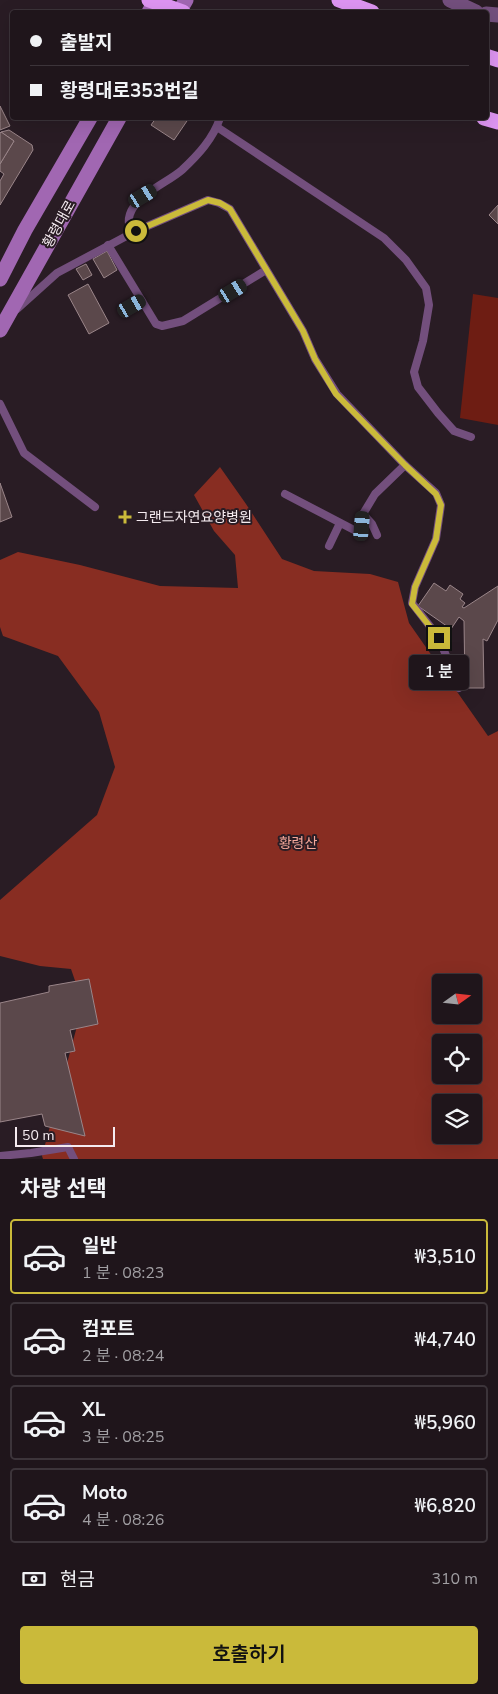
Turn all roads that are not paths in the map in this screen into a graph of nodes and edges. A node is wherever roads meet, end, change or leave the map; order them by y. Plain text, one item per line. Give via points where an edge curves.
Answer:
1 (150, 0) edge
2 (339, 0) edge
3 (450, 0) edge
4 (178, 10) edge
5 (366, 10) edge
6 (472, 10) edge
7 (89, 120) edge
8 (118, 120) edge
9 (219, 120) edge
10 (217, 127) junction
11 (132, 233) junction
12 (108, 245) junction
13 (266, 270) junction
14 (1, 275) edge
15 (142, 301) junction
16 (123, 312) dead end
17 (2, 325) edge
18 (0, 404) edge
19 (470, 437) dead end
20 (405, 465) junction
21 (285, 494) dead end
22 (95, 507) dead end
23 (363, 514) junction
24 (340, 523) junction
25 (378, 535) dead end
26 (329, 546) dead end
27 (459, 688) dead end
28 (0, 1156) edge
29 (74, 1159) edge

1 - 4 highway, bridge
2 - 5 highway
3 - 6 street
7 - 14 main road, 황령대로
8 - 17 main road, 황령대로
9 - 10 lane
10 - 11 lane via 205,146 181,171 143,196 133,207 128,220
10 - 19 lane via 384,238 406,260 426,288 429,305 414,372 418,387 454,431
11 - 12 lane
11 - 13 lane via 208,200 220,203 230,209
12 - 15 lane
12 - 17 lane via 57,273
13 - 15 lane via 173,324 156,324
13 - 20 lane via 336,394
15 - 16 lane
18 - 22 lane via 24,453
20 - 23 lane via 375,494
20 - 27 lane via 436,494 441,505 436,539 415,587 412,604 439,638
21 - 24 lane
23 - 24 lane via 359,530
23 - 25 lane
24 - 26 lane
28 - 29 lane via 68,1146

